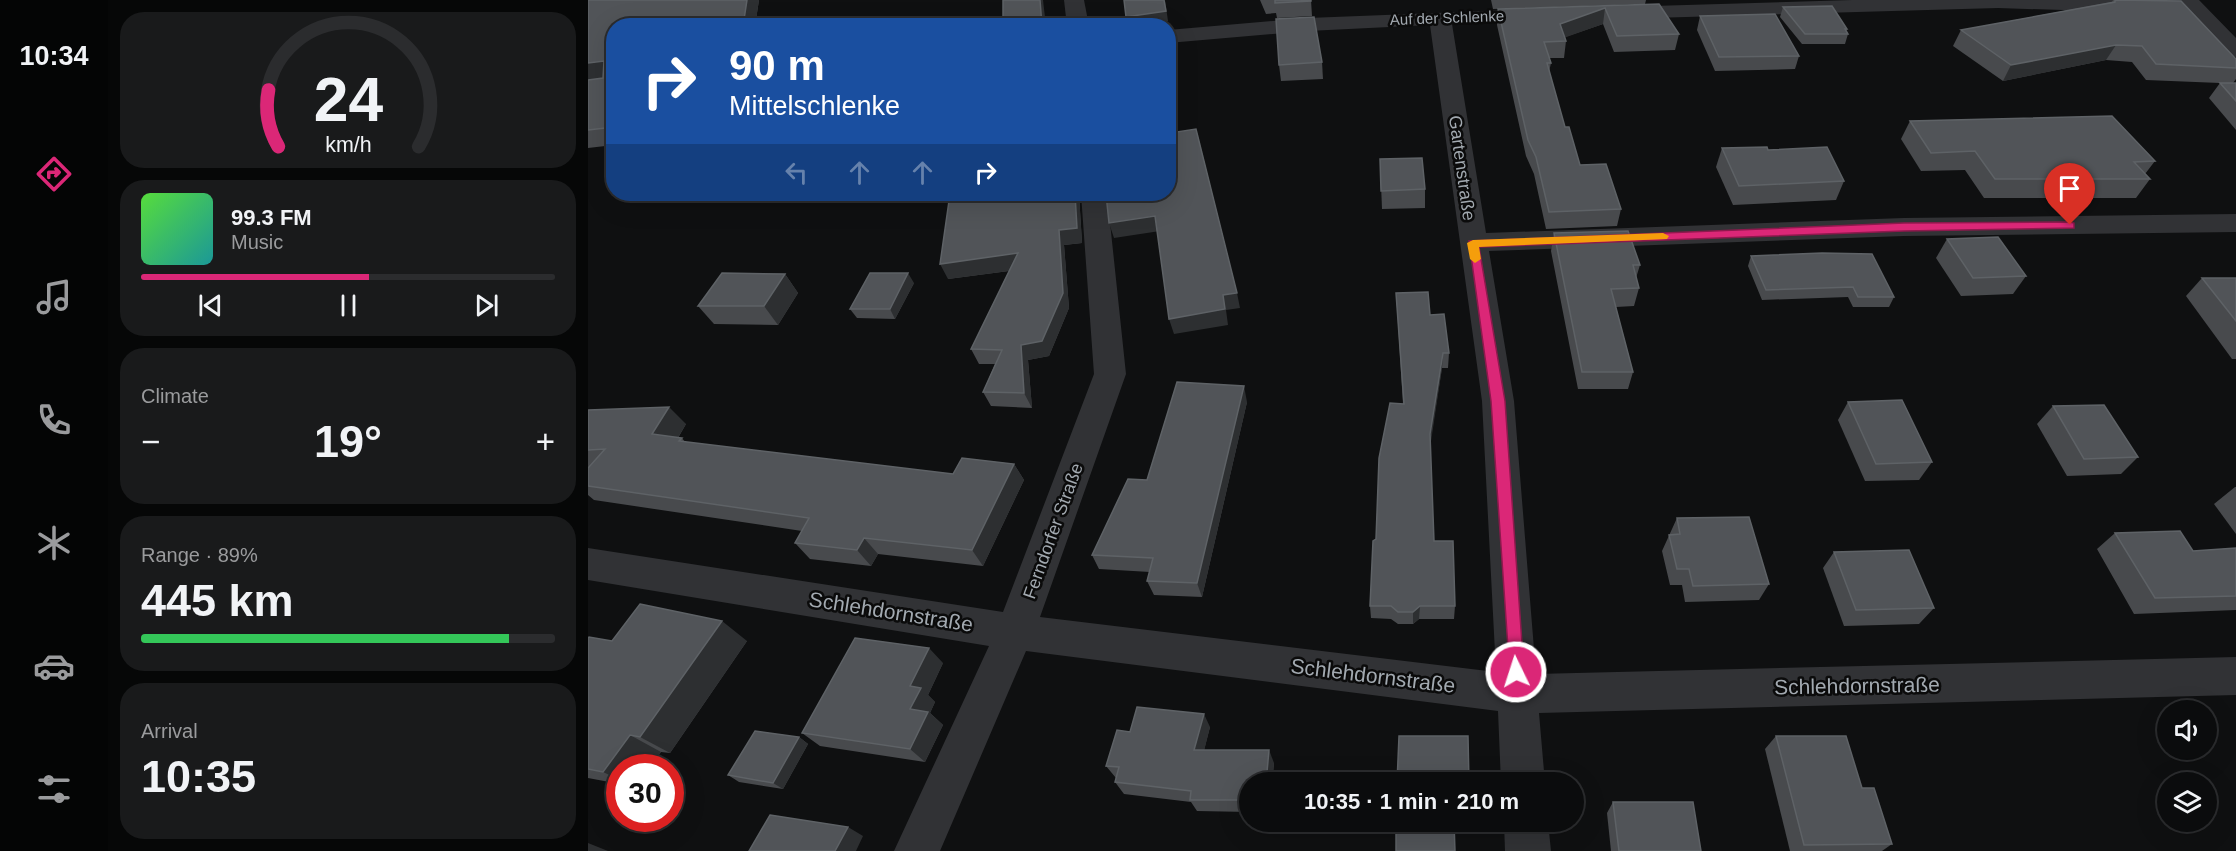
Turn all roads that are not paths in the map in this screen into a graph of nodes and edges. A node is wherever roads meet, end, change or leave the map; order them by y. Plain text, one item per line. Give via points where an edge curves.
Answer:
1 (1074, 0) edge
2 (2191, 4) edge
3 (1592, 14) edge
4 (1568, 15) edge
5 (1077, 18) edge
6 (1440, 18) junction
7 (1176, 36) edge
8 (2236, 50) edge
9 (1095, 201) edge
10 (2236, 223) edge
11 (1473, 243) junction
12 (588, 564) edge
13 (1016, 632) junction
14 (2236, 676) edge
15 (1518, 694) junction
16 (1522, 772) edge
17 (1527, 832) edge
18 (916, 851) edge
19 (1528, 851) edge

1 - 5 street
2 - 3 street via 1998,2
2 - 8 street
4 - 6 street, Auf der Schlenke
6 - 7 street, Auf der Schlenke via 1235,29
6 - 11 street, Gartenstraße
9 - 13 street, Ferndorfer Straße via 1110,374
10 - 11 street via 1904,227
11 - 15 street, Gartenstraße via 1498,401
12 - 13 street, Schlehdornstraße
13 - 15 street, Schlehdornstraße
13 - 18 street, Ferndorfer Straße
14 - 15 street, Schlehdornstraße
15 - 16 street, Gartenstraße
17 - 19 street

